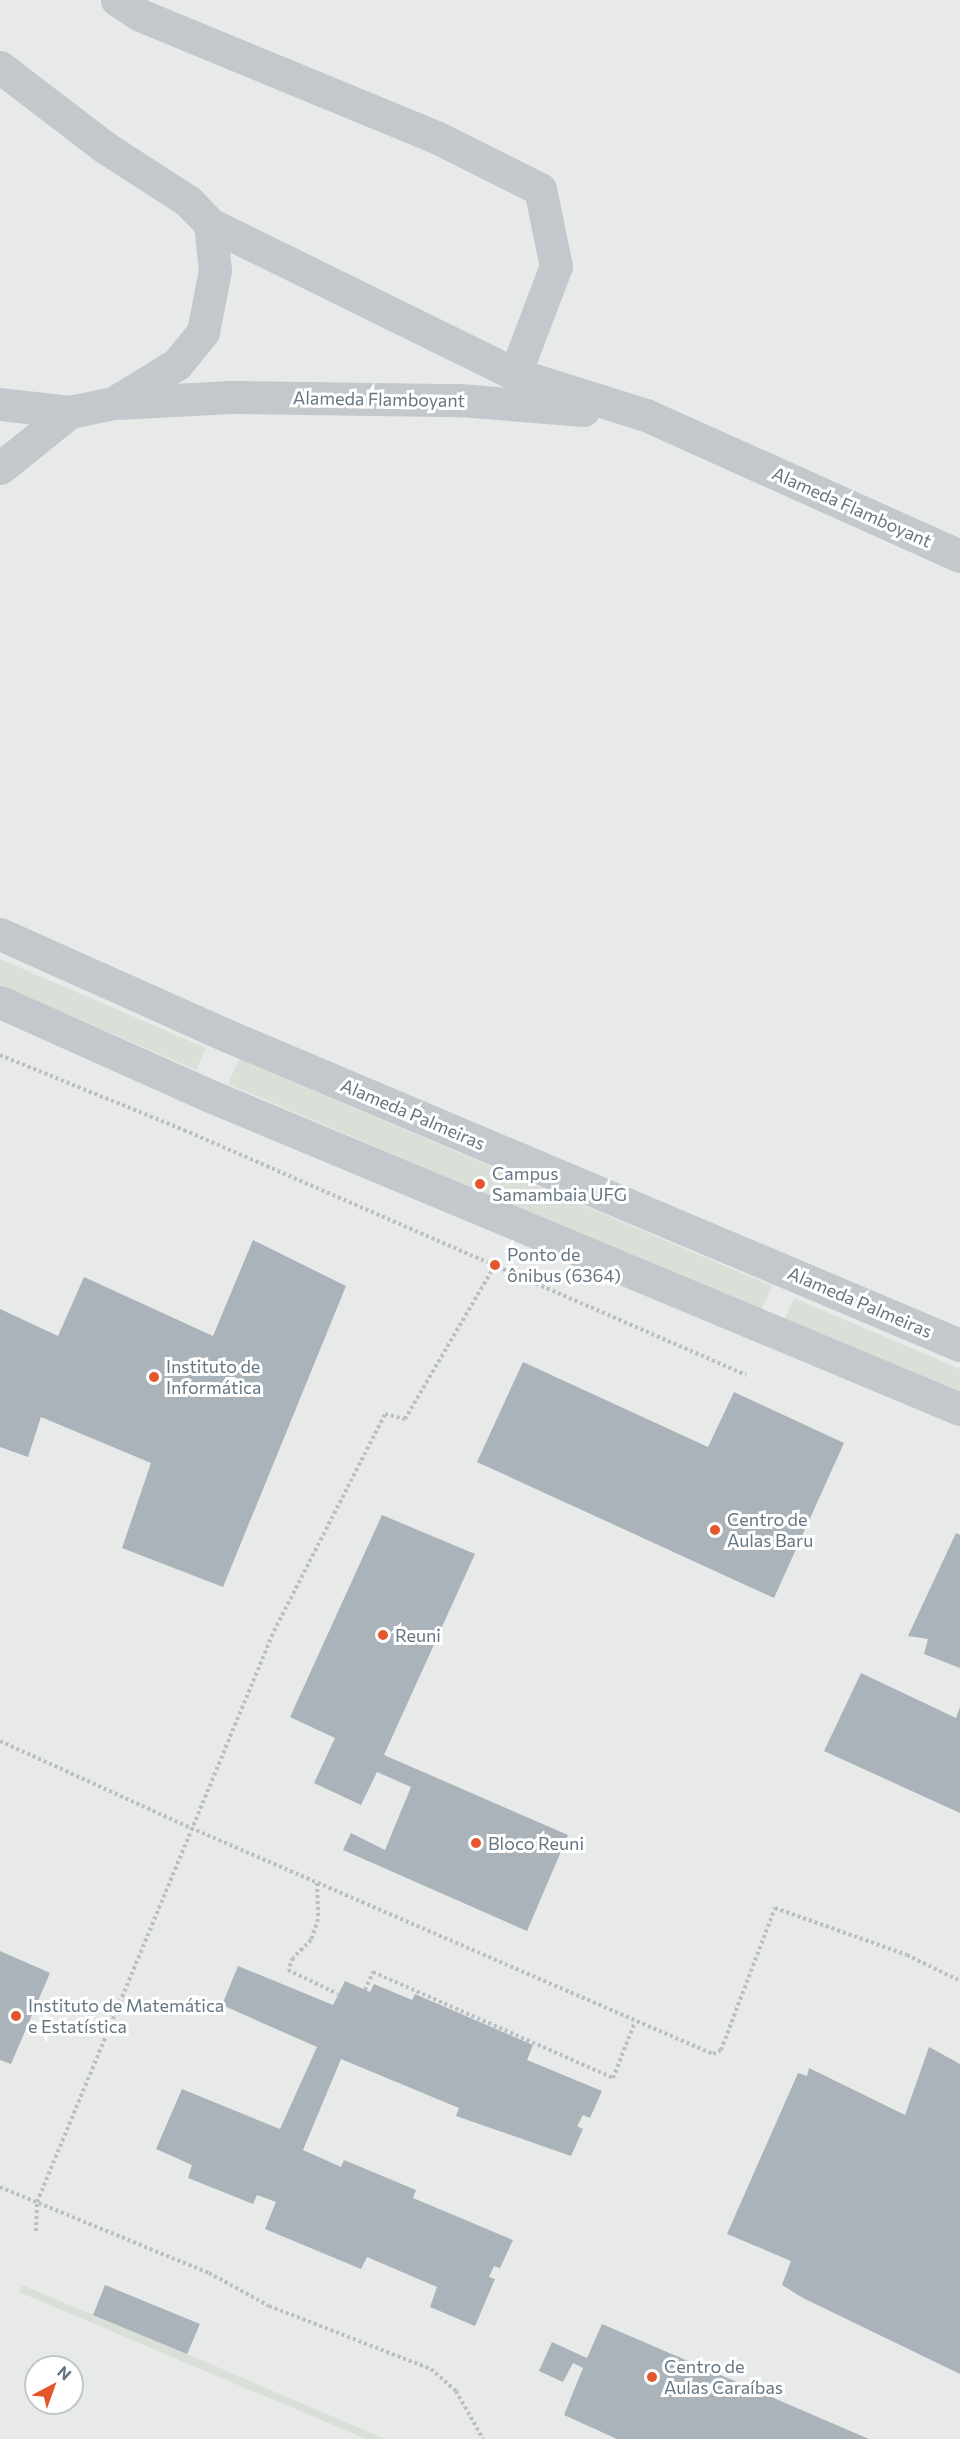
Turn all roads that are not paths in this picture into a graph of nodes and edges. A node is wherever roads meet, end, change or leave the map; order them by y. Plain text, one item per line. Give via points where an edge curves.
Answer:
1 (117, 0) edge
2 (0, 67) edge
3 (210, 224) junction
4 (515, 374) junction
5 (112, 403) junction
6 (0, 404) edge
7 (70, 412) junction
8 (646, 414) junction
9 (0, 468) edge
10 (960, 556) edge
11 (0, 934) edge
12 (0, 1002) edge
13 (960, 1345) edge
14 (960, 1409) edge

1 - 4 street via 140,15 436,137 540,189 556,266
2 - 3 street, Alameda Flamboyant via 106,148 188,201
3 - 4 street, Alameda Flamboyant
3 - 5 street, Alameda Flamboyant via 215,270 203,332 177,364
4 - 8 street, Alameda Flamboyant
5 - 7 street, Alameda Flamboyant
5 - 8 street, Alameda Flamboyant via 231,397 460,400
6 - 7 street, Alameda Flamboyant
7 - 9 street
8 - 10 street, Alameda Flamboyant
11 - 13 street, Alameda Palmeiras via 228,1036
12 - 14 street via 214,1098

